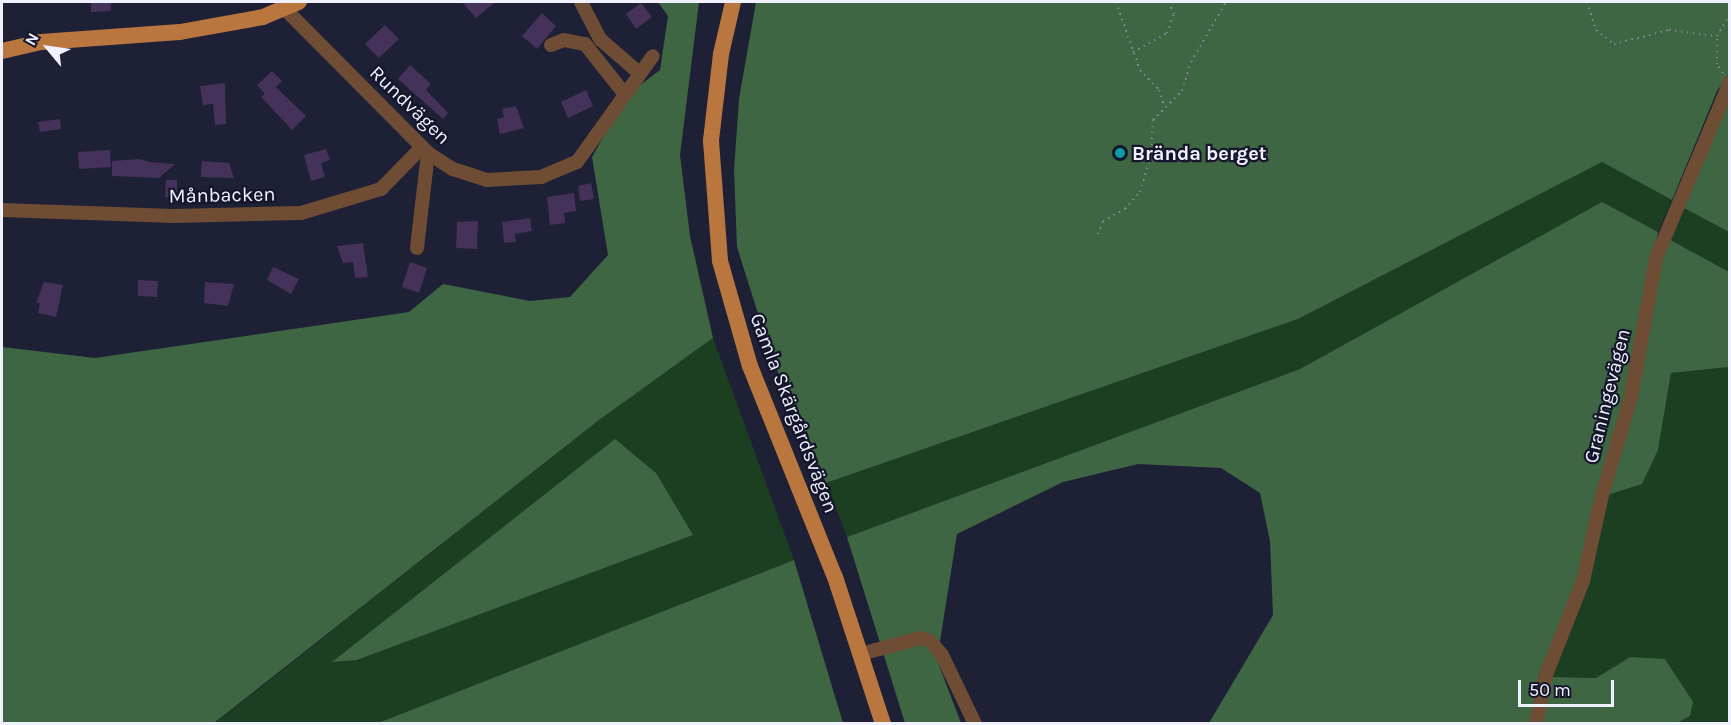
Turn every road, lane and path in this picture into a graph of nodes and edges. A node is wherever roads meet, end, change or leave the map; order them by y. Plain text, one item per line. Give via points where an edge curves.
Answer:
1 (581, 2) edge
2 (733, 2) edge
3 (1116, 2) edge
4 (1169, 2) edge
5 (1226, 2) edge
6 (1587, 2) edge
7 (292, 5) edge
8 (1730, 14) edge
9 (1717, 36) junction
10 (551, 45) dead end
11 (2, 51) edge
12 (1133, 52) junction
13 (653, 56) dead end
14 (638, 72) junction
15 (1729, 83) edge
16 (623, 92) junction
17 (1164, 105) junction
18 (425, 150) junction
19 (2, 210) edge
20 (1098, 234) dead end
21 (417, 248) dead end
22 (861, 654) junction
23 (883, 723) edge
24 (975, 723) edge
25 (1536, 723) edge

1 - 14 street via 600,39
2 - 22 main road, Gamla Skärgårdsvägen via 721,54 711,141 720,261 750,366 835,576
3 - 12 path
4 - 12 path via 1174,14 1167,33
5 - 17 path via 1191,62 1182,91
6 - 9 path via 1596,30 1614,44 1669,30
7 - 11 main road via 263,17 180,32 41,42
7 - 18 street, Rundvägen
8 - 9 path
9 - 15 path via 1717,64
10 - 16 street via 564,40 585,44
12 - 17 path via 1140,70 1159,90
13 - 14 street, Rundvägen
14 - 16 street, Rundvägen
15 - 25 street, Graningevägen via 1658,250 1631,396 1602,495 1583,581 1546,675
16 - 18 street, Rundvägen via 577,162 541,177 476,178
17 - 20 path via 1153,120 1151,157 1140,192 1125,209 1103,221
18 - 19 street, Månbacken via 381,189 363,198 301,213 185,216
18 - 21 street
22 - 23 main road, Gamla Skärgårdsvägen
22 - 24 street via 920,638 930,641 942,655

